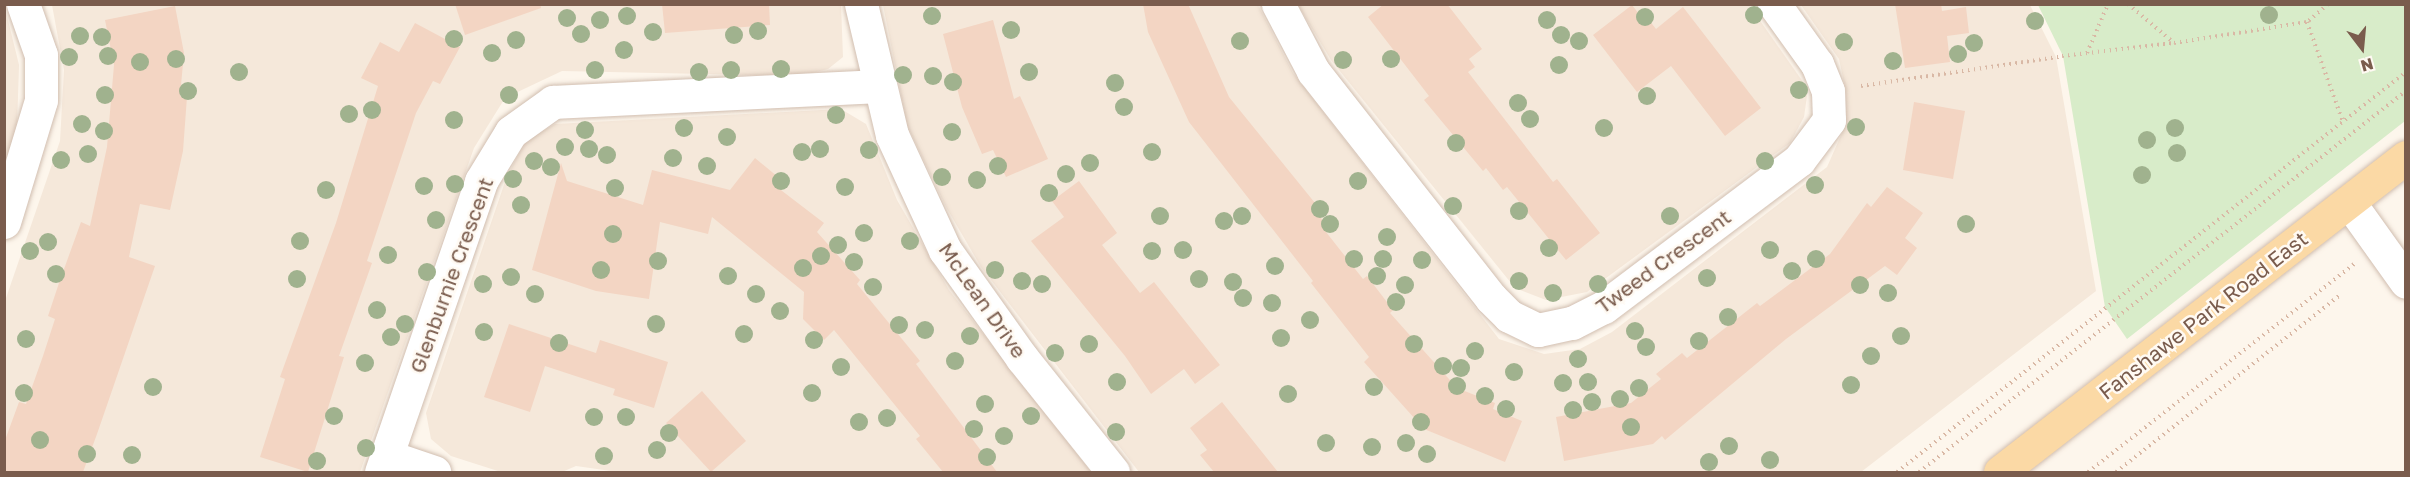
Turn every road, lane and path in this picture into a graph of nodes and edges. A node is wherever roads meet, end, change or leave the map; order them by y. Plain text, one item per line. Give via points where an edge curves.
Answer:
1 (23, 4) edge
2 (861, 4) edge
3 (1278, 4) edge
4 (1774, 4) edge
5 (2108, 4) edge
6 (2128, 4) edge
7 (2328, 4) edge
8 (2307, 22) junction
9 (2174, 43) junction
10 (2086, 54) junction
11 (2063, 56) dead end
12 (2056, 57) junction
13 (2406, 72) edge
14 (879, 86) junction
15 (1828, 91) junction
16 (2406, 91) edge
17 (2343, 122) junction
18 (2406, 157) edge
19 (2349, 202) junction
20 (4, 222) edge
21 (2378, 245) junction
22 (2406, 282) edge
23 (2340, 296) dead end
24 (384, 464) edge
25 (435, 472) edge
26 (1113, 472) edge
27 (1897, 472) edge
28 (1919, 472) edge
29 (2000, 472) edge
30 (2088, 472) edge
31 (2116, 472) edge

1 - 20 street via 41,55 41,100
2 - 14 street, McLean Drive
3 - 15 street, Tweed Crescent via 1314,71 1491,298 1509,316 1538,330 1572,323 1604,307 1799,160 1828,120
4 - 15 street, Tweed Crescent via 1817,64
5 - 10 path
6 - 9 path
7 - 8 path
8 - 9 path
8 - 17 path
9 - 10 path
10 - 12 path
11 - 12 path
12 - 15 path
13 - 17 path
14 - 24 street, Glenburnie Crescent via 553,102 512,132 481,181
14 - 26 street, McLean Drive via 892,135 945,250 1022,358
16 - 28 path
17 - 27 path
18 - 19 main road, Fanshawe Park Road East
19 - 21 street
19 - 29 main road, Fanshawe Park Road East
21 - 22 street
21 - 30 path
23 - 31 path
24 - 25 street

